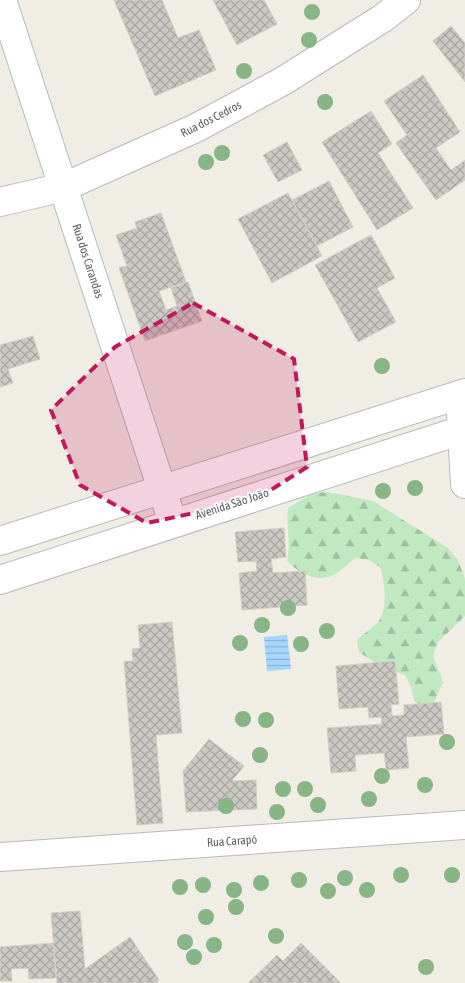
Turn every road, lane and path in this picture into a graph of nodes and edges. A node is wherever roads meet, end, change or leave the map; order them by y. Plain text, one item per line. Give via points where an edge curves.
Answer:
1 (2, 0) edge
2 (406, 0) edge
3 (64, 188) junction
4 (0, 202) edge
5 (463, 394) edge
6 (464, 429) edge
7 (465, 484) edge
8 (162, 488) junction
9 (173, 523) junction
10 (0, 541) edge
11 (0, 580) edge
12 (465, 825) edge
13 (0, 857) edge

1 - 3 street, Rua dos Carandas
2 - 3 street, Rua dos Cedros via 283,82 196,128
3 - 4 street, Rua dos Cedros
3 - 8 street, Rua dos Carandas
5 - 6 street
5 - 8 street
6 - 7 street
6 - 9 street, Avenida São João
8 - 9 street, Rua dos Carandas
8 - 10 street
9 - 11 street, Avenida São João
12 - 13 street, Rua Carapó

